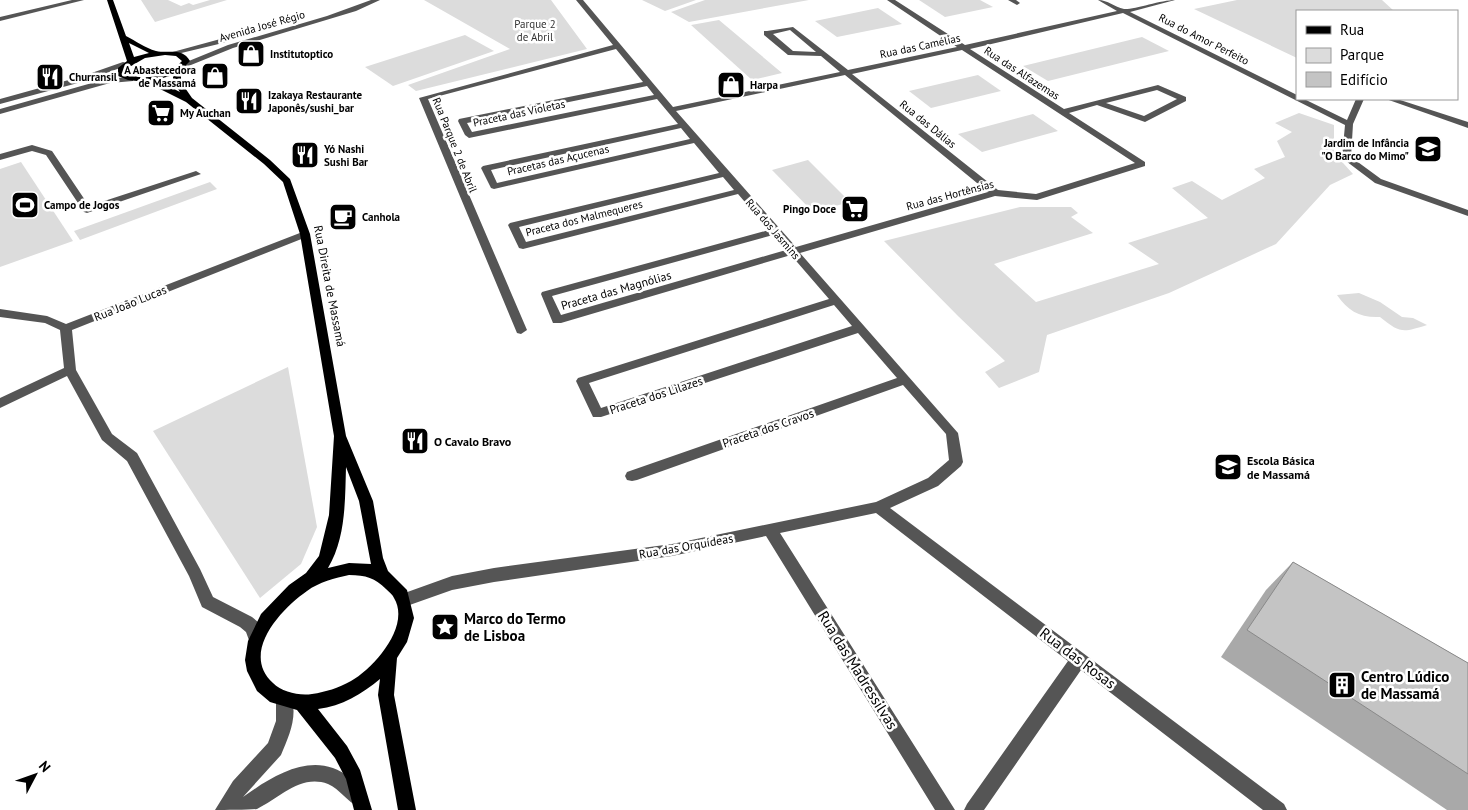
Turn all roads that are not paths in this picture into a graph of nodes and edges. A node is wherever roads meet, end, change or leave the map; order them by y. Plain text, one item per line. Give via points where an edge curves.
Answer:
1 (81, 0) edge
2 (110, 0) edge
3 (358, 0) edge
4 (377, 0) edge
5 (579, 0) edge
6 (890, 0) edge
7 (1101, 0) edge
8 (1172, 0) edge
9 (1122, 11) junction
10 (0, 19) edge
11 (125, 38) junction
12 (617, 46) junction
13 (963, 48) junction
14 (173, 53) junction
15 (157, 54) junction
16 (822, 54) junction
17 (128, 63) junction
18 (180, 68) junction
19 (846, 73) junction
20 (130, 78) junction
21 (147, 79) junction
22 (648, 83) junction
23 (659, 96) junction
24 (1296, 98) edge
25 (189, 100) junction
26 (1301, 100) edge
27 (1360, 100) edge
28 (1393, 100) edge
29 (0, 102) edge
30 (1098, 102) junction
31 (671, 110) junction
32 (0, 112) edge
33 (1063, 112) junction
34 (683, 124) junction
35 (1349, 124) junction
36 (1468, 125) edge
37 (696, 140) junction
38 (0, 157) edge
39 (1142, 164) joint
40 (196, 174) dead end
41 (725, 174) junction
42 (740, 192) junction
43 (995, 193) junction
44 (1468, 213) edge
45 (776, 231) junction
46 (305, 234) junction
47 (794, 253) junction
48 (836, 302) junction
49 (0, 313) edge
50 (66, 328) junction
51 (860, 328) junction
52 (521, 330) dead end
53 (70, 370) junction
54 (905, 380) junction
55 (0, 403) edge
56 (340, 436) junction
57 (956, 462) joint
58 (632, 476) dead end
59 (878, 507) junction
60 (770, 530) junction
61 (382, 575) junction
62 (294, 590) junction
63 (404, 600) junction
64 (256, 638) junction
65 (390, 659) junction
66 (1079, 659) junction
67 (284, 700) junction
68 (302, 703) junction
69 (361, 804) edge
70 (224, 810) edge
71 (240, 810) edge
72 (407, 810) edge
73 (946, 810) edge
74 (973, 810) edge
75 (1278, 810) edge

1 - 10 street
2 - 11 main road
3 - 14 street, Avenida José Régio via 291,22
4 - 18 street, Avenida José Régio via 335,17 206,54
5 - 12 street, Rua dos Jasmins
6 - 13 street, Rua das Alfazemas
7 - 9 street, Rua do Amor Perfeito
8 - 9 street, Rua das Camélias
9 - 13 street, Rua das Camélias
9 - 24 street, Rua do Amor Perfeito
11 - 15 main road
11 - 17 main road
12 - 22 street, Rua dos Jasmins
12 - 52 street, Rua Parque 2 de Abril via 423,98
13 - 19 street, Rua das Camélias
13 - 33 street, Rua das Alfazemas
14 - 15 main road
14 - 18 main road via 185,57 186,61
15 - 17 main road
16 - 16 street, Rua das Dálias via 791,53 767,33 791,28
16 - 19 street, Rua das Dálias
17 - 20 main road via 120,71 124,77
17 - 29 street
18 - 21 main road
18 - 25 main road via 177,82
19 - 31 street, Rua das Camélias
19 - 43 street, Rua das Dálias
20 - 21 main road
20 - 32 street
21 - 25 main road
22 - 23 street, Rua dos Jasmins
22 - 23 street, Praceta das Violetas via 462,120 468,135
23 - 31 street, Rua dos Jasmins
25 - 46 main road, Rua Direita de Massamá via 287,180
26 - 35 street, Rua do Amor Perfeito
27 - 35 street
28 - 36 street
30 - 30 street via 1158,87 1183,99 1145,119
30 - 33 street
31 - 34 street, Rua dos Jasmins
33 - 39 street, Rua das Alfazemas
34 - 37 street, Rua dos Jasmins
34 - 37 street, Pracetas das Açucenas via 486,168 494,186
35 - 44 street via 1346,158 1378,181
37 - 41 street, Rua dos Jasmins
38 - 40 street via 32,148 49,153 87,210
39 - 43 street, Rua das Hortênsias via 1037,198
41 - 42 street, Rua dos Jasmins
41 - 42 street, Praceta dos Malmequeres via 513,224 523,246
42 - 45 street, Rua dos Jasmins
43 - 47 street, Rua das Hortênsias
45 - 47 street, Rua dos Jasmins
45 - 47 street, Praceta das Magnólias via 546,294 557,320
46 - 50 street, Rua João Lucas
46 - 56 main road, Rua Direita de Massamá
47 - 48 street, Rua dos Jasmins
48 - 51 street, Rua dos Jasmins
48 - 51 street, Praceta dos Lilazes via 582,381 597,414
49 - 50 street via 46,320
50 - 53 street
51 - 54 street, Rua dos Jasmins
53 - 55 street
53 - 64 street via 107,437 132,457 207,602 246,622
54 - 57 street, Rua dos Jasmins via 952,434
54 - 58 street, Praceta dos Cravos
56 - 61 main road, Rua Direita de Massamá via 366,501
56 - 62 main road, Rua Direita de Massamá via 334,536 325,560
57 - 59 street, Rua das Orquídeas via 933,482
59 - 60 street, Rua das Orquídeas
59 - 66 street, Rua das Rosas
60 - 63 street, Rua das Orquídeas via 672,550 452,583
60 - 73 street, Rua das Madressilvas
61 - 62 main road, Rua Direita de Massamá via 363,570 341,570 317,577
61 - 63 main road, Rua Direita de Massamá
62 - 64 main road, Rua Direita de Massamá via 265,620
63 - 65 main road, Rua Direita de Massamá via 406,618 402,638
64 - 67 main road, Rua Direita de Massamá via 253,658 256,676 267,691
65 - 68 main road, Rua Direita de Massamá via 359,687 328,700
65 - 72 main road, Rua Direita de Massamá via 386,695
66 - 74 street
66 - 75 street, Rua das Rosas
67 - 68 main road, Rua Direita de Massamá
67 - 70 street via 285,721 275,749 239,787
68 - 69 main road via 341,752 354,776
69 - 71 street via 333,777 314,773 283,782

